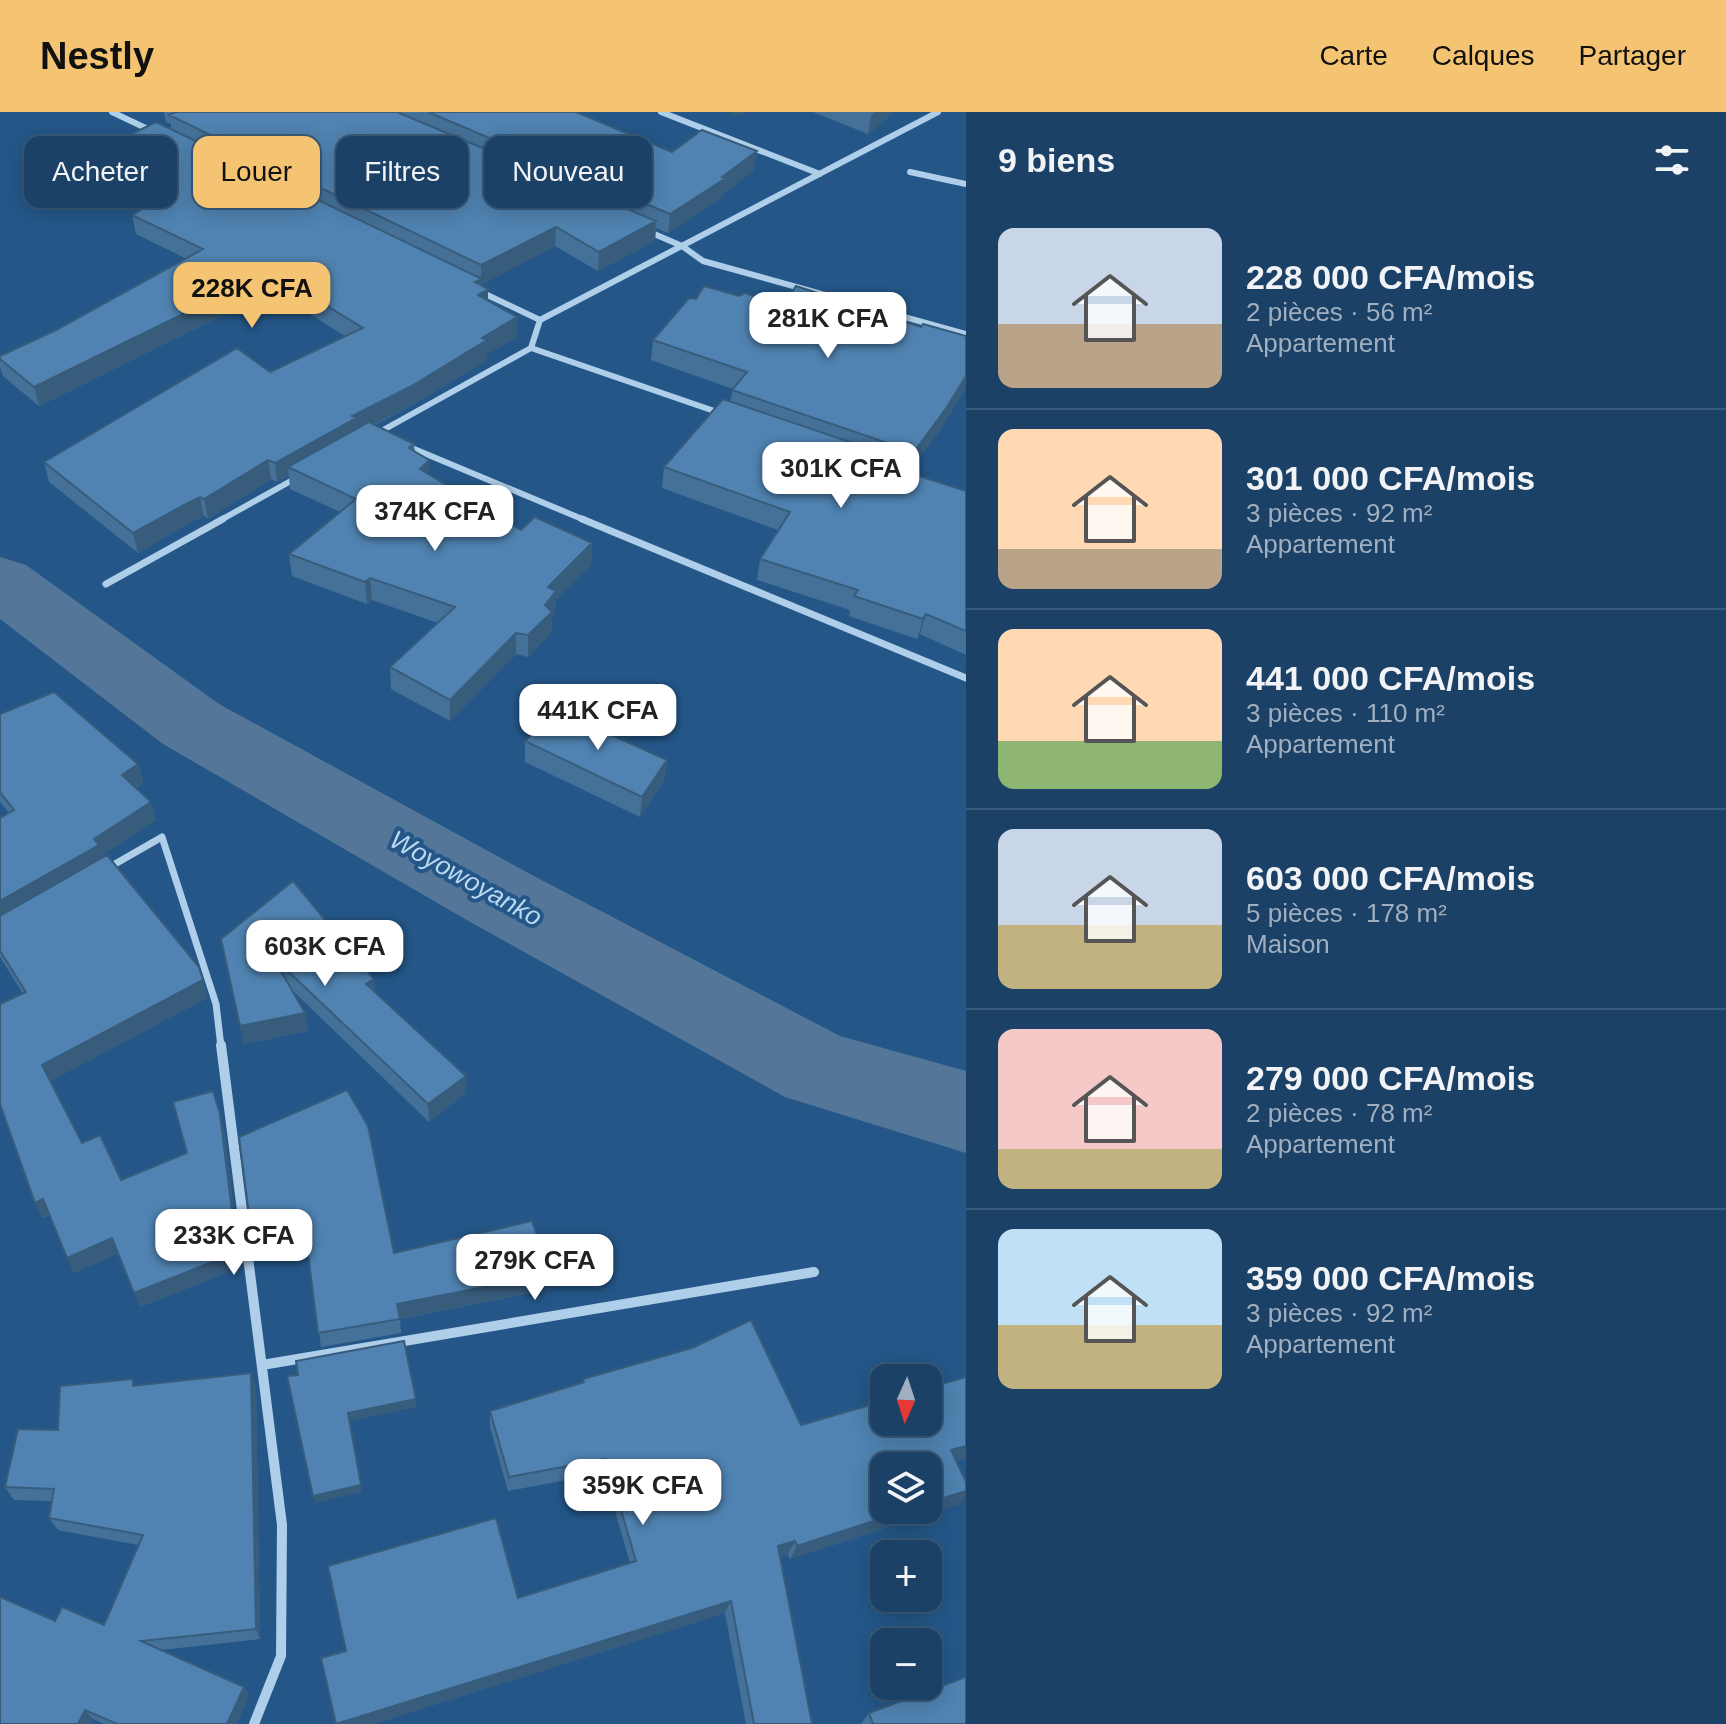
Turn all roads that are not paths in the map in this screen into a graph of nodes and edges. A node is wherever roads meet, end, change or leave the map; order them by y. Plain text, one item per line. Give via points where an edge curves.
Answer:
1 (112, 112) edge
2 (661, 112) edge
3 (938, 112) edge
4 (161, 136) edge
5 (910, 172) dead end
6 (820, 174) junction
7 (966, 184) edge
8 (639, 227) edge
9 (682, 246) junction
10 (471, 287) edge
11 (540, 320) junction
12 (966, 334) edge
13 (531, 348) junction
14 (726, 415) edge
15 (377, 433) junction
16 (363, 441) edge
17 (309, 471) edge
18 (106, 584) dead end
19 (966, 678) edge
20 (94, 876) edge
21 (814, 1272) dead end
22 (262, 1365) junction
23 (254, 1724) edge

1 - 4 street
2 - 6 street
3 - 6 street
5 - 7 street
6 - 9 street
8 - 9 street
9 - 11 street
9 - 12 street via 703,261
10 - 11 street
11 - 13 street
13 - 14 street
13 - 15 street
15 - 16 street
15 - 19 street
17 - 18 street
20 - 22 street via 162,837 216,1004
21 - 22 street
22 - 23 street via 282,1525 281,1656

